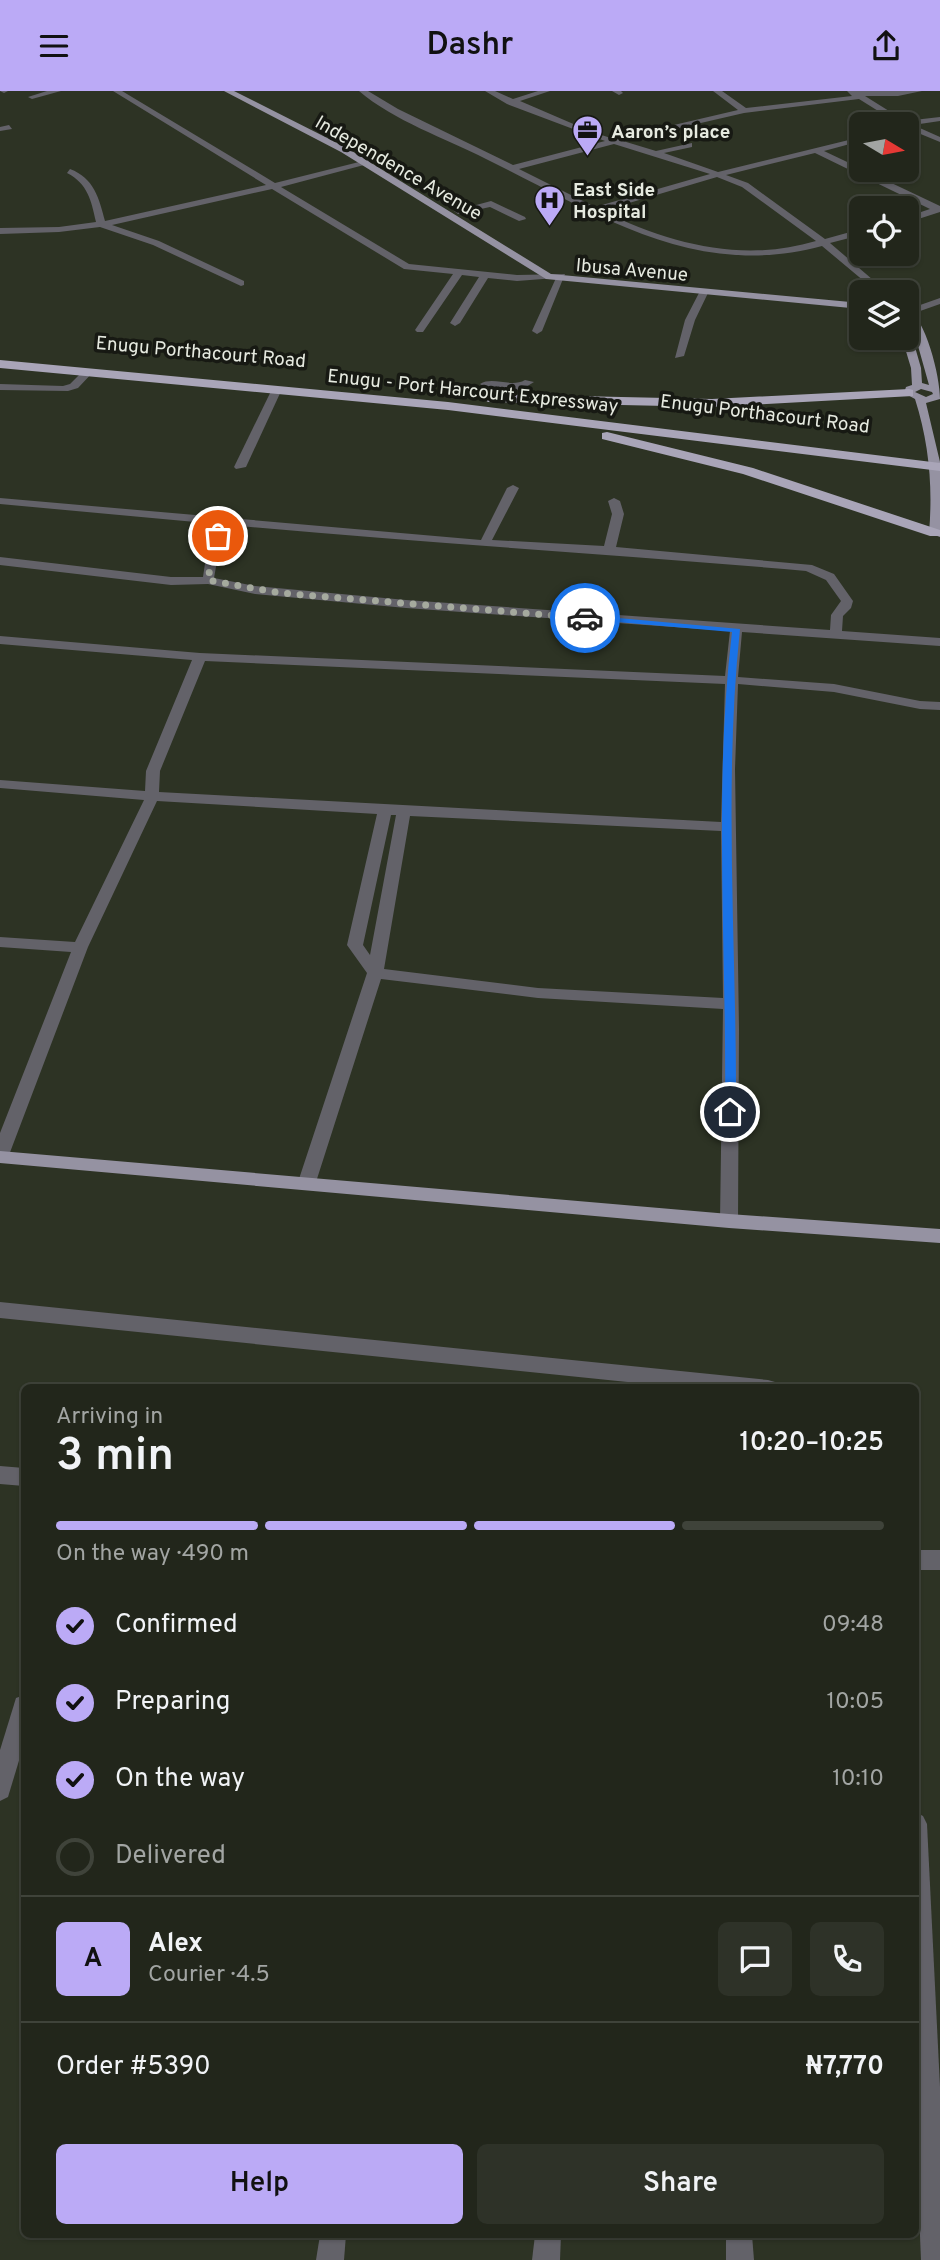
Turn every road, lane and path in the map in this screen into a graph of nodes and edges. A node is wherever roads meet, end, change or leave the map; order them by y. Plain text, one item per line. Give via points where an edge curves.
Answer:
1 (57, 91) edge
2 (117, 91) edge
3 (228, 91) edge
4 (240, 91) edge
5 (363, 91) edge
6 (489, 91) edge
7 (546, 91) edge
8 (717, 91) edge
9 (918, 91) edge
10 (855, 94) edge
11 (32, 97) dead end
12 (510, 102) junction
13 (744, 111) junction
14 (885, 112) edge
15 (940, 119) edge
16 (919, 123) edge
17 (919, 131) edge
18 (940, 140) edge
19 (610, 141) junction
20 (849, 142) edge
21 (689, 145) dead end
22 (816, 150) junction
23 (655, 153) junction
24 (376, 159) junction
25 (366, 163) junction
26 (512, 168) junction
27 (70, 171) dead end
28 (720, 174) junction
29 (275, 185) junction
30 (443, 205) junction
31 (939, 209) edge
32 (458, 211) junction
33 (592, 211) junction
34 (919, 216) edge
35 (522, 219) dead end
36 (101, 224) junction
37 (0, 231) edge
38 (849, 235) edge
39 (822, 242) junction
40 (402, 263) junction
41 (459, 273) junction
42 (485, 275) junction
43 (554, 276) junction
44 (866, 280) edge
45 (241, 283) dead end
46 (703, 293) junction
47 (849, 299) edge
48 (849, 300) edge
49 (938, 302) edge
50 (919, 307) edge
51 (456, 323) dead end
52 (419, 330) dead end
53 (537, 331) dead end
54 (919, 331) edge
55 (911, 350) edge
56 (0, 352) edge
57 (679, 356) dead end
58 (0, 364) edge
59 (89, 371) junction
60 (529, 382) dead end
61 (0, 387) edge
62 (485, 388) junction
63 (277, 389) junction
64 (915, 393) junction
65 (937, 393) edge
66 (510, 413) junction
67 (664, 419) dead end
68 (690, 422) dead end
69 (934, 439) junction
70 (940, 455) edge
71 (240, 467) dead end
72 (940, 467) edge
73 (513, 488) dead end
74 (0, 501) edge
75 (614, 501) dead end
76 (224, 521) junction
77 (937, 533) edge
78 (485, 544) junction
79 (609, 549) junction
80 (0, 561) edge
81 (208, 580) junction
82 (736, 629) junction
83 (836, 634) junction
84 (0, 640) edge
85 (940, 642) edge
86 (200, 657) junction
87 (730, 680) junction
88 (940, 706) edge
89 (0, 785) edge
90 (152, 797) junction
91 (385, 811) junction
92 (404, 813) junction
93 (728, 827) junction
94 (0, 942) edge
95 (80, 947) junction
96 (375, 974) junction
97 (732, 1004) junction
98 (0, 1156) edge
99 (307, 1182) junction
100 (729, 1221) junction
101 (940, 1236) edge
102 (0, 1310) edge
103 (729, 1384) edge
104 (0, 1475) edge
105 (21, 1478) edge
106 (919, 1559) edge
107 (940, 1560) edge
108 (21, 1716) edge
109 (0, 1789) edge
110 (919, 1911) edge
111 (333, 2238) edge
112 (548, 2238) edge
113 (740, 2238) edge
114 (330, 2260) edge
115 (546, 2260) edge
116 (740, 2260) edge
117 (935, 2260) edge

1 - 11 street
2 - 29 street, Ibusa Avenue
3 - 25 main road, Independence Avenue
4 - 24 main road, Independence Avenue
5 - 26 street
6 - 12 street
7 - 12 street
8 - 13 street
9 - 10 street
10 - 13 street
10 - 14 street
12 - 19 street
13 - 19 street
15 - 16 street
17 - 18 street
19 - 23 street
19 - 26 street
20 - 22 street
21 - 23 street
22 - 28 street
22 - 31 street
23 - 28 street
24 - 25 street
24 - 30 main road, Independence Avenue
25 - 29 street
25 - 30 main road, Independence Avenue
26 - 33 street
27 - 36 street via 86,179
28 - 33 street
28 - 39 street via 766,199
29 - 36 street
29 - 40 street, Ibusa Avenue
30 - 32 main road, Independence Avenue
30 - 43 main road, Independence Avenue
31 - 34 street
32 - 35 street via 491,204
32 - 43 main road, Independence Avenue
33 - 39 street via 645,233 720,252 772,254
36 - 37 street
36 - 45 street via 156,243
38 - 39 street
39 - 44 street
40 - 41 street, Ibusa Avenue via 413,269
40 - 43 street, Ibusa Avenue
41 - 42 street, Ibusa Avenue
41 - 52 street
42 - 43 street, Ibusa Avenue
42 - 51 street
43 - 46 main road, Ibusa Avenue
43 - 47 main road, Ibusa Avenue
43 - 53 street
46 - 48 main road, Ibusa Avenue
46 - 57 street
49 - 50 street
54 - 65 main road
55 - 64 main road
56 - 62 highway, Enugu Porthacourt Road
58 - 59 highway, Enugu - Port Harcourt Expressway
59 - 61 street via 64,389
59 - 63 highway, Enugu - Port Harcourt Expressway
60 - 62 street via 521,387
62 - 64 highway via 712,403
62 - 67 highway, Enugu Porthacourt Road
63 - 66 highway, Enugu - Port Harcourt Expressway
63 - 71 street
64 - 65 main road
64 - 69 main road
65 - 69 main road
66 - 72 highway, Enugu - Port Harcourt Expressway
66 - 77 highway via 748,471
68 - 70 highway, Enugu Porthacourt Road
69 - 70 main road
69 - 77 main road
73 - 78 street
74 - 76 street
75 - 79 street via 618,514
76 - 78 street
76 - 81 street
78 - 79 street
79 - 83 street via 819,571 835,583 847,601 837,615
80 - 81 street via 171,581
81 - 82 street via 269,591
82 - 83 street
82 - 87 street
83 - 85 street
84 - 86 street
86 - 87 street
86 - 90 street via 153,771
87 - 88 street via 834,688
87 - 93 street
89 - 90 street
90 - 91 street
90 - 95 street
91 - 92 street
91 - 96 street via 355,945
92 - 93 street
92 - 96 street
93 - 97 street
94 - 95 street
95 - 98 street
96 - 97 street via 538,993
96 - 99 street
97 - 100 street
98 - 99 main road
99 - 100 main road
100 - 101 main road
102 - 103 street
104 - 105 street
106 - 107 street
108 - 109 street
110 - 117 street
111 - 114 street
112 - 115 street
113 - 116 street

